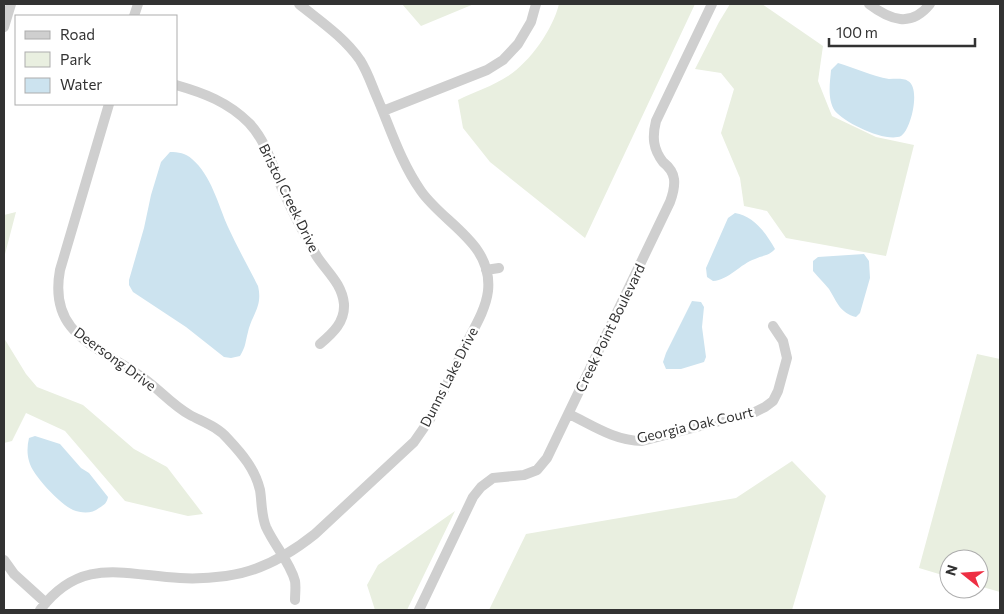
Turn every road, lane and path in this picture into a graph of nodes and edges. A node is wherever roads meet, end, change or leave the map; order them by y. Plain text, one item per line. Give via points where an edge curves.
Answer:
1 (10, 4) edge
2 (299, 4) edge
3 (536, 4) edge
4 (712, 4) edge
5 (869, 4) edge
6 (930, 4) edge
7 (4, 27) edge
8 (178, 86) edge
9 (108, 105) edge
10 (383, 111) junction
11 (499, 268) dead end
12 (486, 270) junction
13 (773, 326) dead end
14 (320, 344) dead end
15 (569, 414) junction
16 (282, 556) junction
17 (4, 560) edge
18 (295, 600) dead end
19 (43, 607) edge
20 (419, 610) edge

1 - 7 street
2 - 10 street, Dunns Lake Drive via 361,61
3 - 10 street via 531,22 518,44 503,60 487,70
4 - 15 street, Creek Point Boulevard via 653,133 654,145 674,178 670,202
5 - 6 street via 891,18 903,20 916,16
8 - 14 street, Bristol Creek Drive via 222,101 250,125 260,139 299,225 341,291 342,316 337,328
9 - 16 street, Deersong Drive via 60,270 59,300 63,314 70,328 84,341 141,376 173,404 226,436 248,461 256,476 266,526
10 - 12 street, Dunns Lake Drive via 408,171 435,208 479,251
11 - 12 street
12 - 16 street, Dunns Lake Drive via 488,290 480,316 422,431 315,534
13 - 15 street, Georgia Oak Court via 784,341 787,358 778,391 765,408 642,441 616,437
15 - 20 street, Creek Point Boulevard via 547,458 537,470 524,475 493,478 473,497
16 - 18 street, Deersong Drive via 295,581
16 - 19 street, Dunns Lake Drive via 250,571 228,576 199,578 112,571 93,574 74,580 57,591
17 - 19 street

